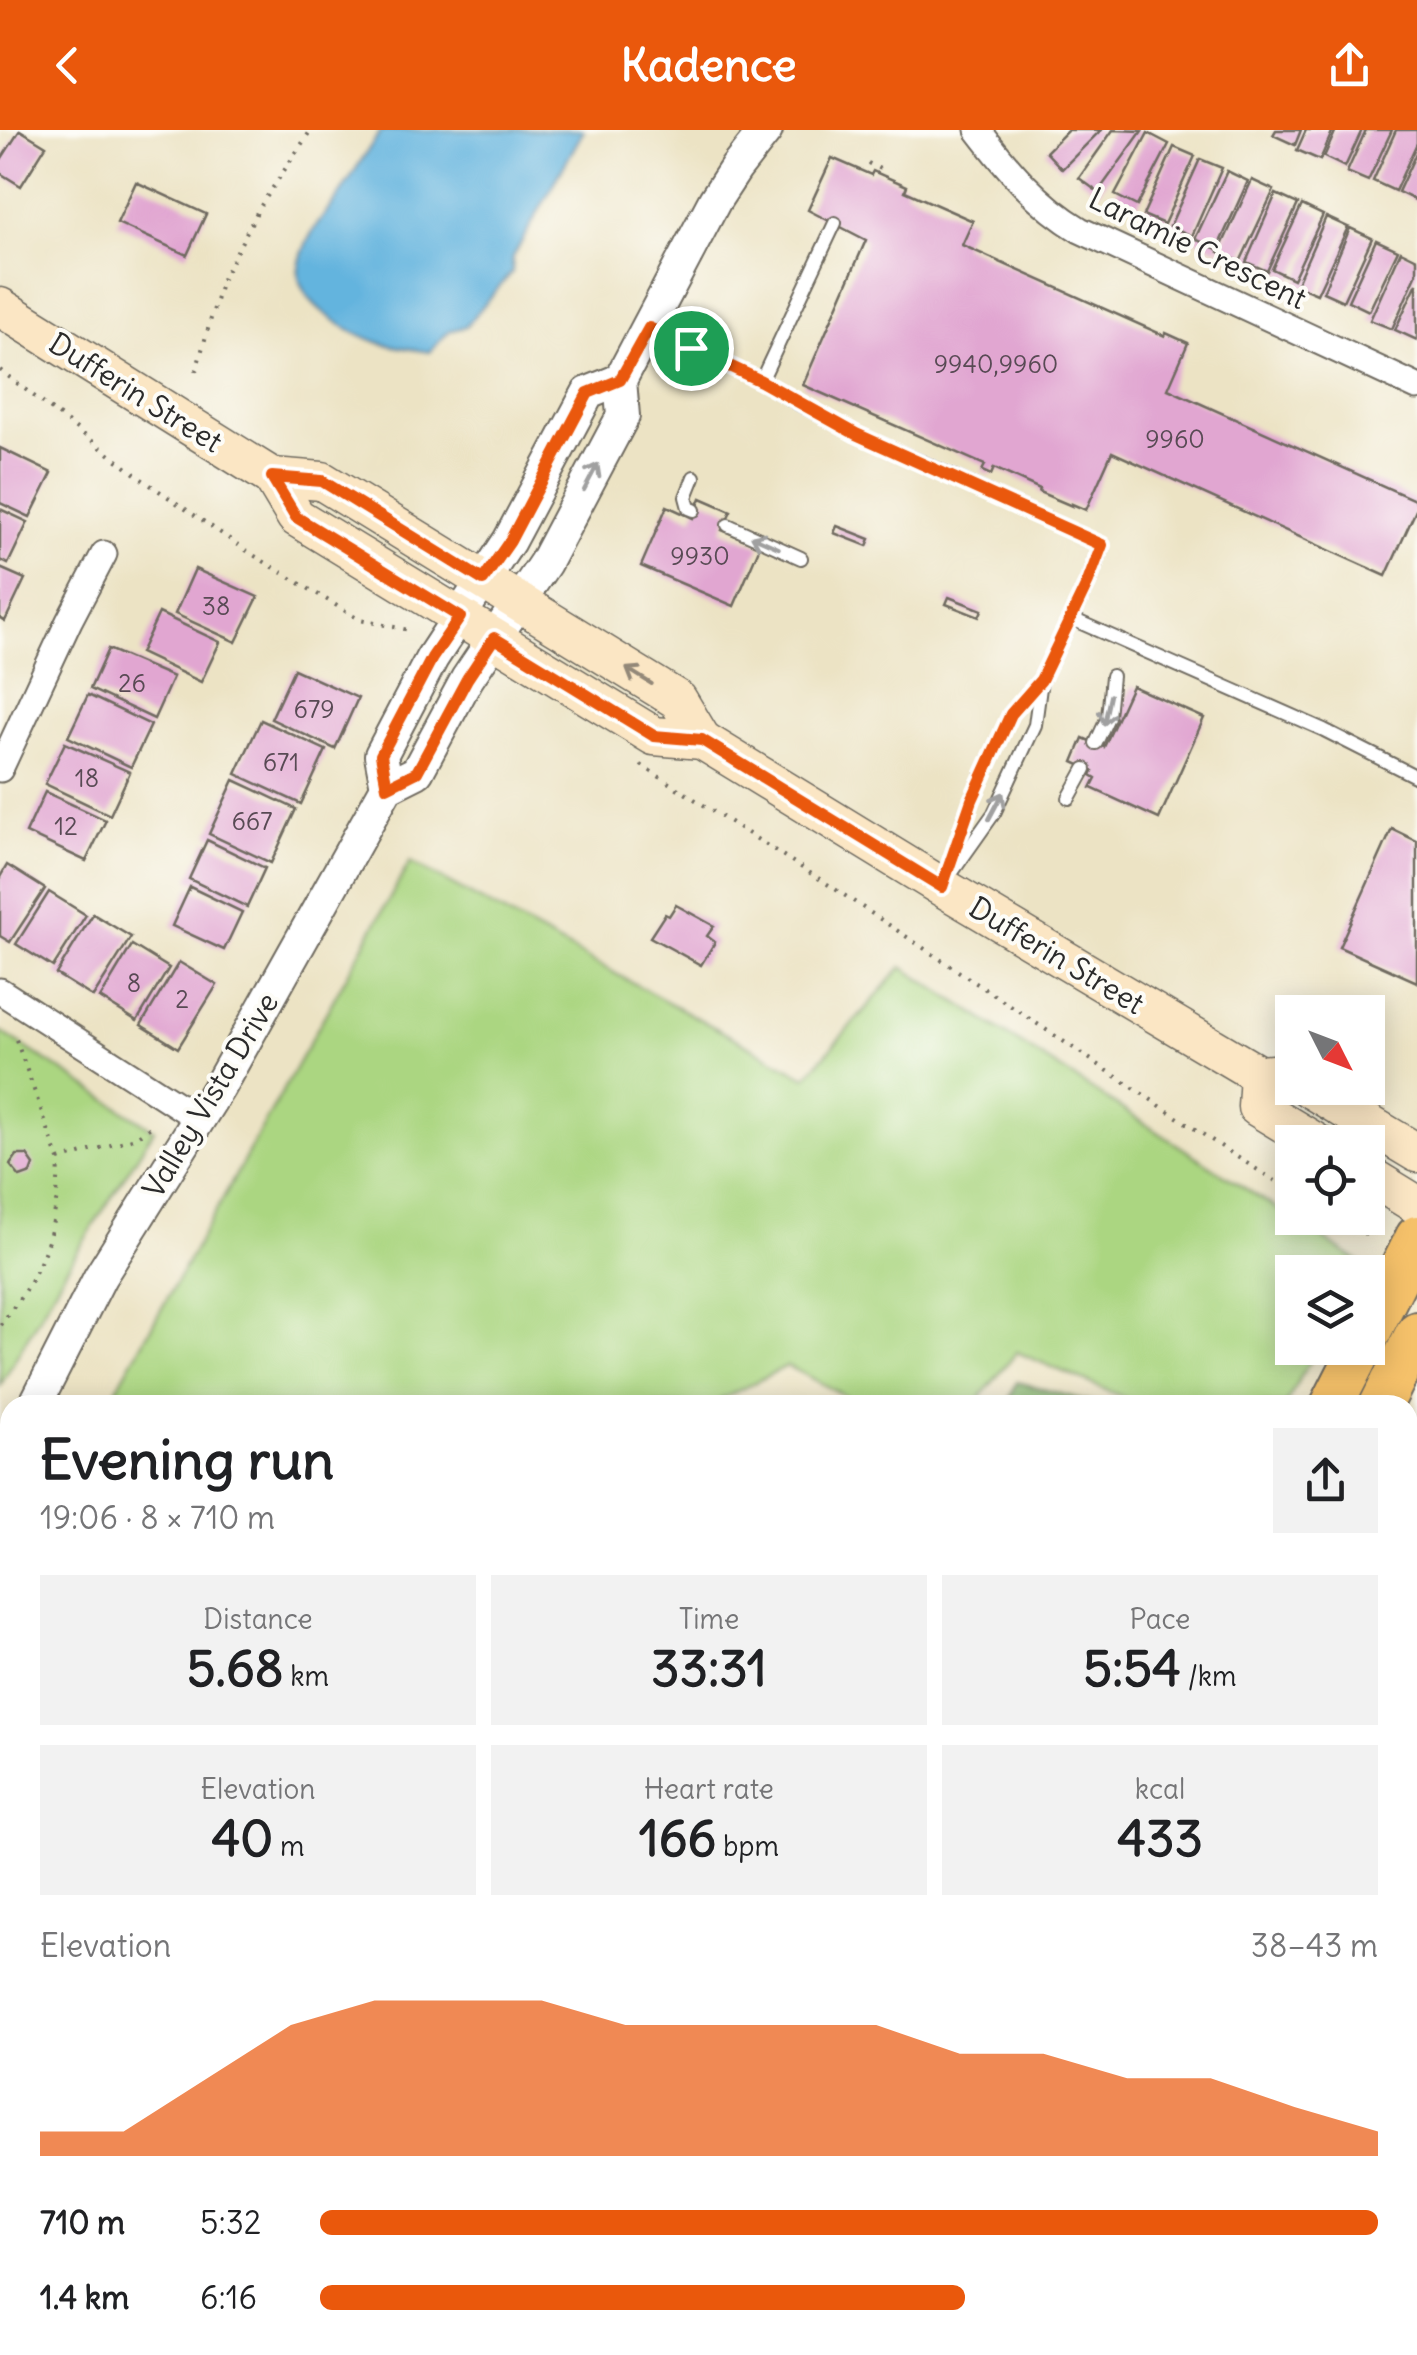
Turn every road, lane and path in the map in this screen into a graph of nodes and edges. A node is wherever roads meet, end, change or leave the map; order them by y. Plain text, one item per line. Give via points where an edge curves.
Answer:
1 (311, 130) edge
2 (766, 130) edge
3 (978, 130) edge
4 (868, 163) dead end
5 (880, 174) dead end
6 (836, 222) dead end
7 (0, 307) edge
8 (649, 328) junction
9 (0, 370) edge
10 (196, 371) dead end
11 (620, 380) junction
12 (761, 381) junction
13 (1417, 387) edge
14 (272, 477) junction
15 (694, 477) dead end
16 (694, 510) dead end
17 (728, 525) dead end
18 (104, 554) dead end
19 (801, 558) dead end
20 (483, 580) junction
21 (518, 602) junction
22 (460, 617) junction
23 (1070, 618) junction
24 (409, 630) dead end
25 (494, 638) junction
26 (1112, 676) dead end
27 (1041, 680) junction
28 (702, 740) junction
29 (1096, 743) dead end
30 (630, 759) dead end
31 (0, 769) edge
32 (1085, 769) dead end
33 (1417, 777) edge
34 (387, 787) junction
35 (1069, 798) dead end
36 (942, 887) junction
37 (0, 991) edge
38 (14, 1034) dead end
39 (1275, 1075) edge
40 (1275, 1078) edge
41 (1337, 1105) edge
42 (200, 1119) junction
43 (155, 1124) dead end
44 (1288, 1125) edge
45 (1417, 1153) edge
46 (59, 1160) junction
47 (1275, 1180) edge
48 (1385, 1185) edge
49 (1417, 1204) edge
50 (1366, 1235) edge
51 (1417, 1237) edge
52 (1373, 1239) dead end
53 (1385, 1301) edge
54 (0, 1325) edge
55 (1417, 1334) edge
56 (1352, 1365) edge
57 (41, 1395) edge
58 (1337, 1395) edge
59 (1386, 1395) edge

1 - 10 path via 222,280
2 - 8 street via 715,200
3 - 13 street, Laramie Crescent via 1030,193 1080,230
4 - 5 path
6 - 12 lane
7 - 14 main road, Dufferin Street
8 - 11 street
8 - 12 lane
9 - 24 path via 250,553 360,620
11 - 20 street, Valley Vista Drive via 588,393
21 -> 11 street, Valley Vista Drive via 622,416
12 - 23 lane via 856,434 1102,545
14 - 20 main road, Dufferin Street via 322,481
14 - 22 main road, Dufferin Street via 296,517
15 - 16 lane via 686,496
19 -> 17 lane
18 - 31 street
20 - 21 main road, Dufferin Street
20 - 22 street, Valley Vista Drive
21 - 25 street, Valley Vista Drive
28 -> 21 main road, Dufferin Street via 678,700
22 - 25 main road, Dufferin Street
22 - 34 street, Valley Vista Drive via 381,755
23 - 27 lane
23 - 33 lane
25 - 28 main road, Dufferin Street via 654,736
25 - 34 street, Valley Vista Drive via 417,772
26 -> 29 lane via 1108,717
27 - 36 lane via 1011,714
36 -> 27 lane via 994,813 1036,724
28 - 36 main road, Dufferin Street
30 - 47 path
32 - 35 lane
34 - 42 street, Valley Vista Drive
36 - 39 main road, Dufferin Street
37 - 42 street
38 - 46 path
40 - 44 main road, Dufferin Street via 1257,1106
41 - 45 main road
42 - 57 street, Valley Vista Drive via 100,1277
43 - 46 path via 134,1138
46 - 54 path via 53,1228 34,1276
48 - 49 main road
50 - 52 path
51 - 53 main road
55 - 59 main road
56 - 58 main road

